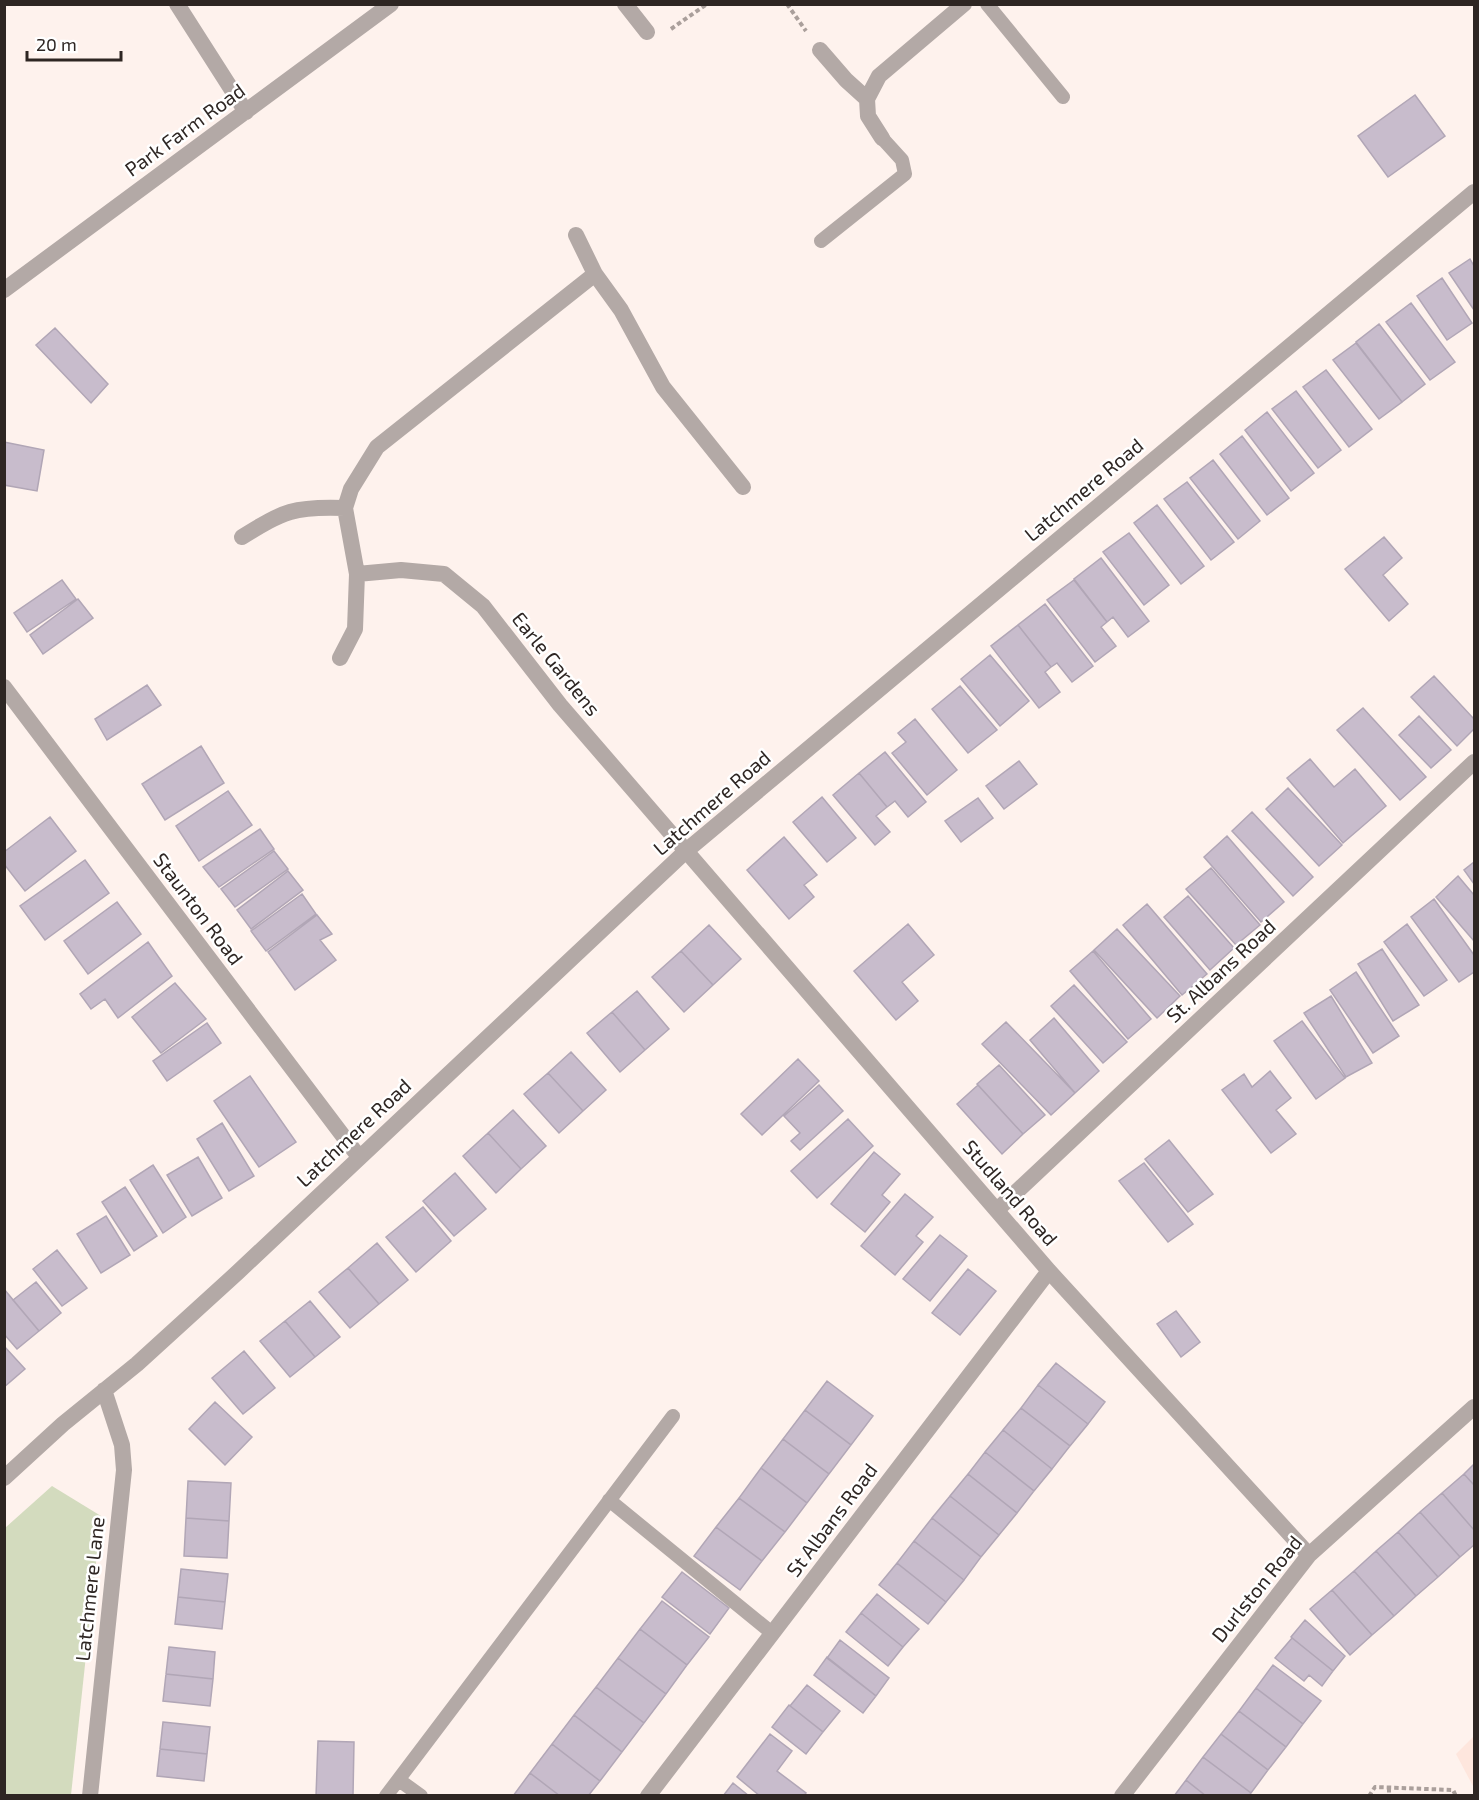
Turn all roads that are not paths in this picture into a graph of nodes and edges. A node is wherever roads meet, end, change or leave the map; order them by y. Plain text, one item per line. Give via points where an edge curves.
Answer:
1 (177, 4) edge
2 (391, 4) edge
3 (625, 4) edge
4 (964, 4) edge
5 (987, 4) edge
6 (647, 33) road end
7 (820, 50) road end
8 (1064, 97) dead end
9 (867, 99) junction
10 (246, 112) junction
11 (882, 138) joint
12 (1474, 192) edge
13 (576, 234) dead end
14 (821, 241) dead end
15 (595, 273) junction
16 (4, 290) edge
17 (743, 487) dead end
18 (345, 508) junction
19 (242, 537) dead end
20 (357, 574) junction
21 (340, 658) dead end
22 (4, 687) edge
23 (1474, 762) edge
24 (686, 851) junction
25 (359, 1157) junction
26 (997, 1210) junction
27 (1049, 1271) junction
28 (104, 1389) junction
29 (1474, 1407) edge
30 (673, 1416) dead end
31 (4, 1478) edge
32 (609, 1500) junction
33 (1309, 1555) junction
34 (772, 1633) junction
35 (399, 1780) junction
36 (90, 1796) edge
37 (386, 1796) edge
38 (421, 1796) edge
39 (648, 1796) edge
40 (1122, 1796) edge

1 - 10 street
2 - 10 street, Park Farm Road
3 - 6 street
4 - 9 street via 879,75
5 - 8 lane
7 - 9 street
9 - 11 street via 868,116
10 - 16 street, Park Farm Road
11 - 14 lane via 902,160 905,174
12 - 24 street, Latchmere Road
13 - 15 street
15 - 17 street via 621,310 663,387
15 - 18 street via 377,447 351,489
18 - 19 street via 313,507 280,513
18 - 20 street
20 - 21 street via 355,629
20 - 24 street, Earle Gardens via 401,570 444,574 483,606 560,705
22 - 25 street, Staunton Road
23 - 26 street, St. Albans Road
24 - 25 street, Latchmere Road
24 - 26 street, Studland Road
25 - 28 street, Latchmere Road via 137,1364
26 - 27 street, Studland Road
27 - 33 street, Studland Road
27 - 34 street, St Albans Road
28 - 31 street, Latchmere Road
28 - 36 street, Latchmere Lane via 122,1445 124,1470
29 - 33 street, Durlston Road
30 - 32 lane
32 - 34 lane
32 - 35 lane
33 - 40 street, Durlston Road
34 - 39 street, St Albans Road
35 - 37 lane
35 - 38 lane

